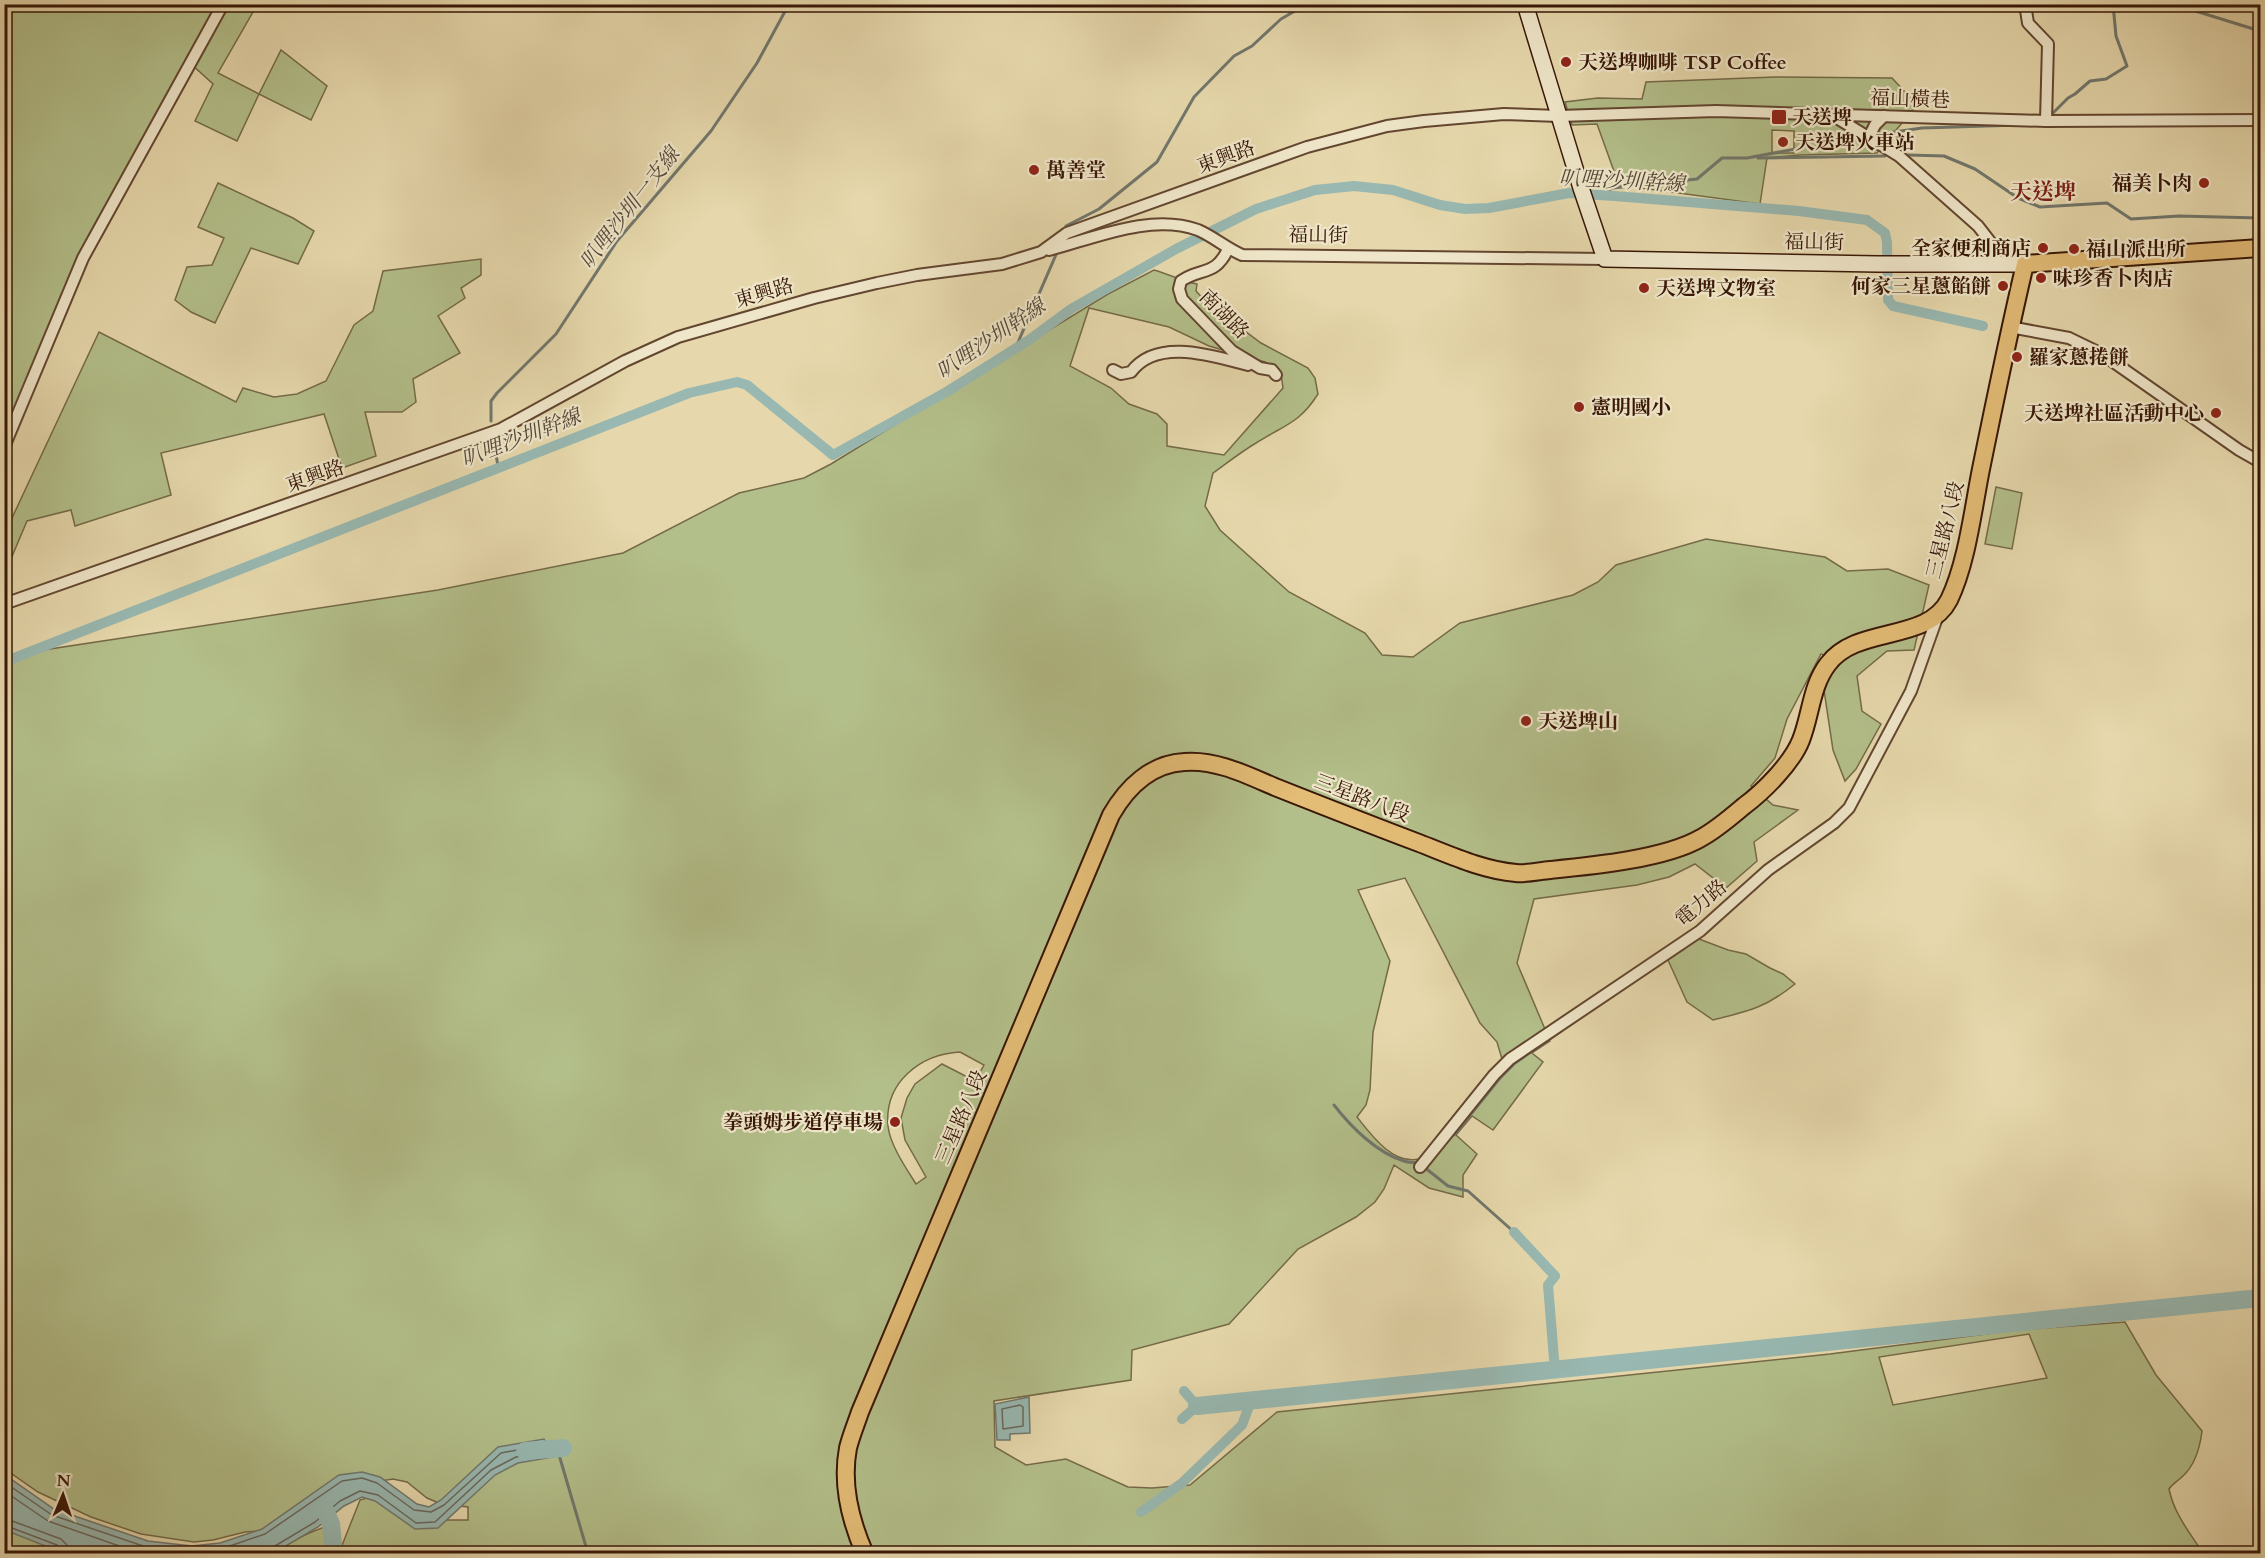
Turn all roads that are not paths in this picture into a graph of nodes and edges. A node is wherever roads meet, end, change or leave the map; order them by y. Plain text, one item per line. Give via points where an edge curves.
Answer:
1 (223, 4) edge
2 (1525, 4) edge
3 (2025, 4) edge
4 (1832, 115) junction
5 (1559, 116) junction
6 (1884, 116) junction
7 (2260, 120) edge
8 (2046, 121) junction
9 (1869, 137) junction
10 (2260, 248) edge
11 (1228, 249) junction
12 (1041, 252) junction
13 (1605, 259) junction
14 (1997, 264) junction
15 (2025, 264) junction
16 (2010, 327) junction
17 (1260, 368) junction
18 (1113, 370) dead end
19 (1276, 375) dead end
20 (4, 447) edge
21 (2260, 462) edge
22 (4, 604) edge
23 (1938, 615) junction
24 (1420, 1167) dead end
25 (865, 1554) edge

1 - 20 street via 83,258
2 - 5 street
3 - 8 street via 2028,23 2048,44
4 - 5 street, 福山橫巷 via 1716,111
4 - 6 street, 福山橫巷
4 - 9 street
5 - 12 street, 東興路 via 1504,114 1424,121 1337,137 1067,233
5 - 13 street
6 - 8 street, 福山橫巷
6 - 9 street
7 - 8 street, 福山橫巷
9 - 14 street via 1899,156 1978,226 1992,244
10 - 15 main road
11 - 12 street, 福山街 via 1213,237 1180,225 1138,227
11 - 13 street, 福山街 via 1242,255
11 - 17 street, 南湖路 via 1210,271 1189,276 1181,281 1179,289 1182,299 1232,351
12 - 22 street, 東興路 via 1002,264 877,283 678,337 493,432
13 - 14 street, 福山街
14 - 15 street, 福山街
15 - 16 main road, 三星路八段
16 - 21 street via 2069,338 2102,354
16 - 23 main road, 三星路八段 via 1961,563 1948,600
17 - 18 street via 1202,353 1168,352 1147,357 1131,372 1121,374
17 - 19 street, 南湖路
23 - 24 street, 電力路 via 1911,691 1849,808 1768,870 1700,931 1510,1059
23 - 25 main road, 三星路八段 via 1910,628 1849,645 1836,654 1825,668 1801,742 1787,765 1747,804 1700,839 1656,854 1517,874 1474,864 1205,762 1182,762 1142,777 1122,796 1111,815 860,1412 848,1448 846,1483 854,1528

